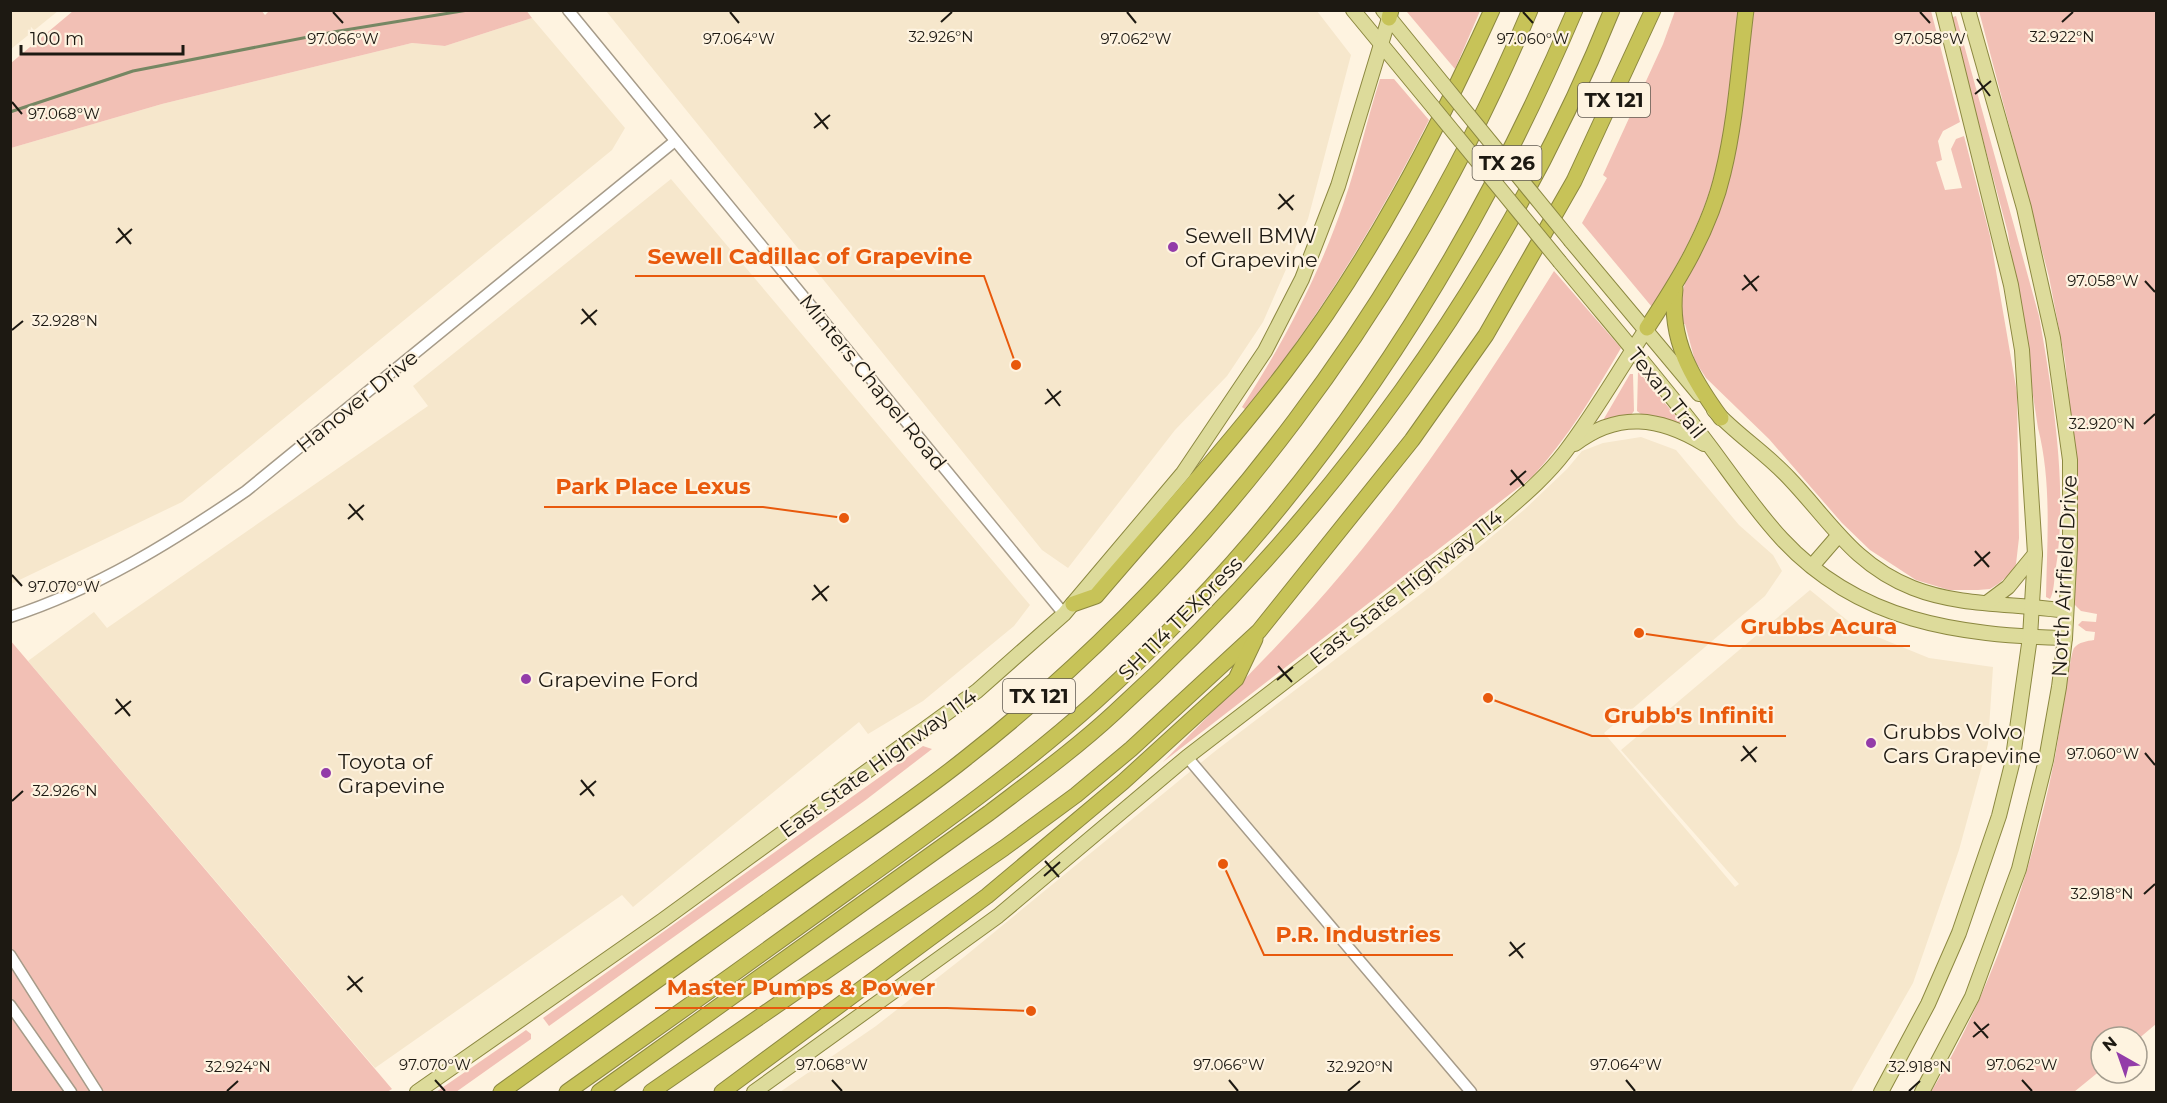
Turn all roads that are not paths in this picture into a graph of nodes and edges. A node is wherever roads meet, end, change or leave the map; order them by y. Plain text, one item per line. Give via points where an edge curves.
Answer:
1 (568, 10) edge
2 (1353, 10) edge
3 (1492, 10) edge
4 (1530, 10) edge
5 (1575, 10) edge
6 (1612, 10) edge
7 (1653, 10) edge
8 (1746, 10) edge
9 (1942, 10) edge
10 (1968, 10) edge
11 (1388, 13) edge
12 (1382, 45) junction
13 (675, 141) junction
14 (1676, 285) junction
15 (1647, 328) junction
16 (1632, 350) junction
17 (1721, 418) junction
18 (1713, 450) junction
19 (1564, 453) junction
20 (1838, 536) junction
21 (2035, 554) junction
22 (1812, 566) junction
23 (1988, 603) junction
24 (2032, 606) junction
25 (1068, 609) junction
26 (2066, 611) junction
27 (10, 617) edge
28 (1259, 631) junction
29 (2030, 637) junction
30 (2065, 638) junction
31 (1187, 757) junction
32 (10, 955) edge
33 (10, 1005) edge
34 (71, 1092) edge
35 (97, 1092) edge
36 (417, 1092) edge
37 (501, 1092) edge
38 (567, 1092) edge
39 (599, 1092) edge
40 (651, 1092) edge
41 (722, 1092) edge
42 (754, 1092) edge
43 (1471, 1092) edge
44 (1881, 1092) edge
45 (1922, 1092) edge

1 - 13 street, Minters Chapel Road
2 - 12 main road, Texan Trail
3 - 25 highway via 1402,192 1286,371 1096,596
4 - 37 highway, TX 121 via 1499,85 1452,176 1372,311 1279,442 1175,564 1061,677 966,759
5 - 38 highway, SH 114 TEXpress via 1481,210 1400,344 1306,474 1204,593 1150,650 1037,751 939,826
6 - 39 highway, SH 114 TEXpress via 1544,157 1460,303 1328,488 1224,605 1112,715 1050,766
7 - 28 highway, TX 121 via 1574,181 1486,335 1412,440
8 - 14 highway via 1736,105 1723,175 1703,231
9 - 21 main road, North Airfield Drive via 2011,285 2023,361
10 - 26 main road, North Airfield Drive via 2024,208 2053,338 2070,460
11 - 12 main road, East State Highway 114
11 - 15 main road, Texan Trail / TX 26, bridge via 1571,241
12 - 16 main road, Texan Trail, bridge
12 - 25 main road, East State Highway 114 via 1318,239 1265,351 1201,450
13 - 25 street, Minters Chapel Road
13 - 27 street, Hanover Drive via 246,490 173,540 106,577 65,598
14 - 15 highway
14 - 17 highway via 1676,337 1692,376
15 - 16 main road, East State Highway 114
15 - 17 main road, Texan Trail
16 - 18 main road, Texan Trail
16 - 19 main road, East State Highway 114 via 1598,407
17 - 20 main road, Texan Trail via 1790,478
18 - 19 main road via 1664,425 1638,420 1613,423
18 - 22 main road, Texan Trail via 1783,541
19 - 31 main road, East State Highway 114 via 1524,495 1449,558
20 - 22 main road
20 - 23 main road, Texan Trail via 1884,574 1915,589
21 - 23 main road via 2008,587
21 - 24 main road, North Airfield Drive
22 - 29 main road, Texan Trail via 1839,588 1904,618
23 - 24 main road, Texan Trail
24 - 26 main road, Texan Trail
24 - 29 main road, North Airfield Drive
25 - 36 main road, East State Highway 114 via 977,691 663,920
26 - 30 main road, North Airfield Drive
28 - 40 highway, TX 121 via 1076,795
28 - 41 highway via 1236,680 1123,782 987,896
29 - 30 main road, Texan Trail
29 - 44 main road, North Airfield Drive via 2012,764 1999,816 1959,933 1928,1004
30 - 45 main road, North Airfield Drive via 2046,760 2019,869 1972,996
31 - 42 main road, East State Highway 114 via 998,916
31 - 43 street
32 - 35 street
33 - 34 street

